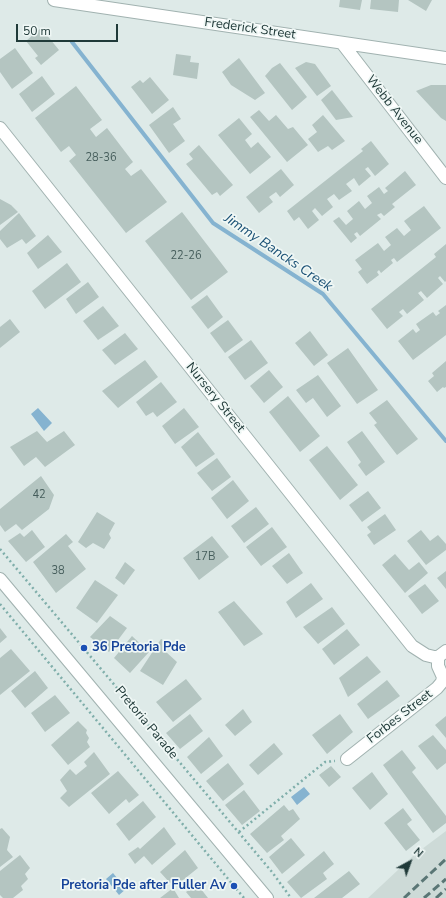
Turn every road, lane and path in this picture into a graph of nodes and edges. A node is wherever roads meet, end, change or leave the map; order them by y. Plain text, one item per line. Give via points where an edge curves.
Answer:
1 (54, 0) edge
2 (342, 43) junction
3 (446, 58) edge
4 (0, 128) edge
5 (446, 178) edge
6 (0, 549) edge
7 (0, 579) edge
8 (0, 604) edge
9 (442, 654) edge
10 (347, 758) dead end
11 (325, 762) dead end
12 (238, 832) junction
13 (244, 898) edge
14 (267, 898) edge
15 (291, 898) edge

1 - 2 street, Frederick Street
2 - 3 street, Frederick Street
2 - 5 street, Webb Avenue
4 - 9 street, Nursery Street via 412,646 426,655 434,657
6 - 12 path, Pretoria Parade
7 - 14 street, Pretoria Parade
8 - 13 path
9 - 10 street, Forbes Street via 438,666 443,677 437,688
11 - 12 path
12 - 15 path, Pretoria Parade

